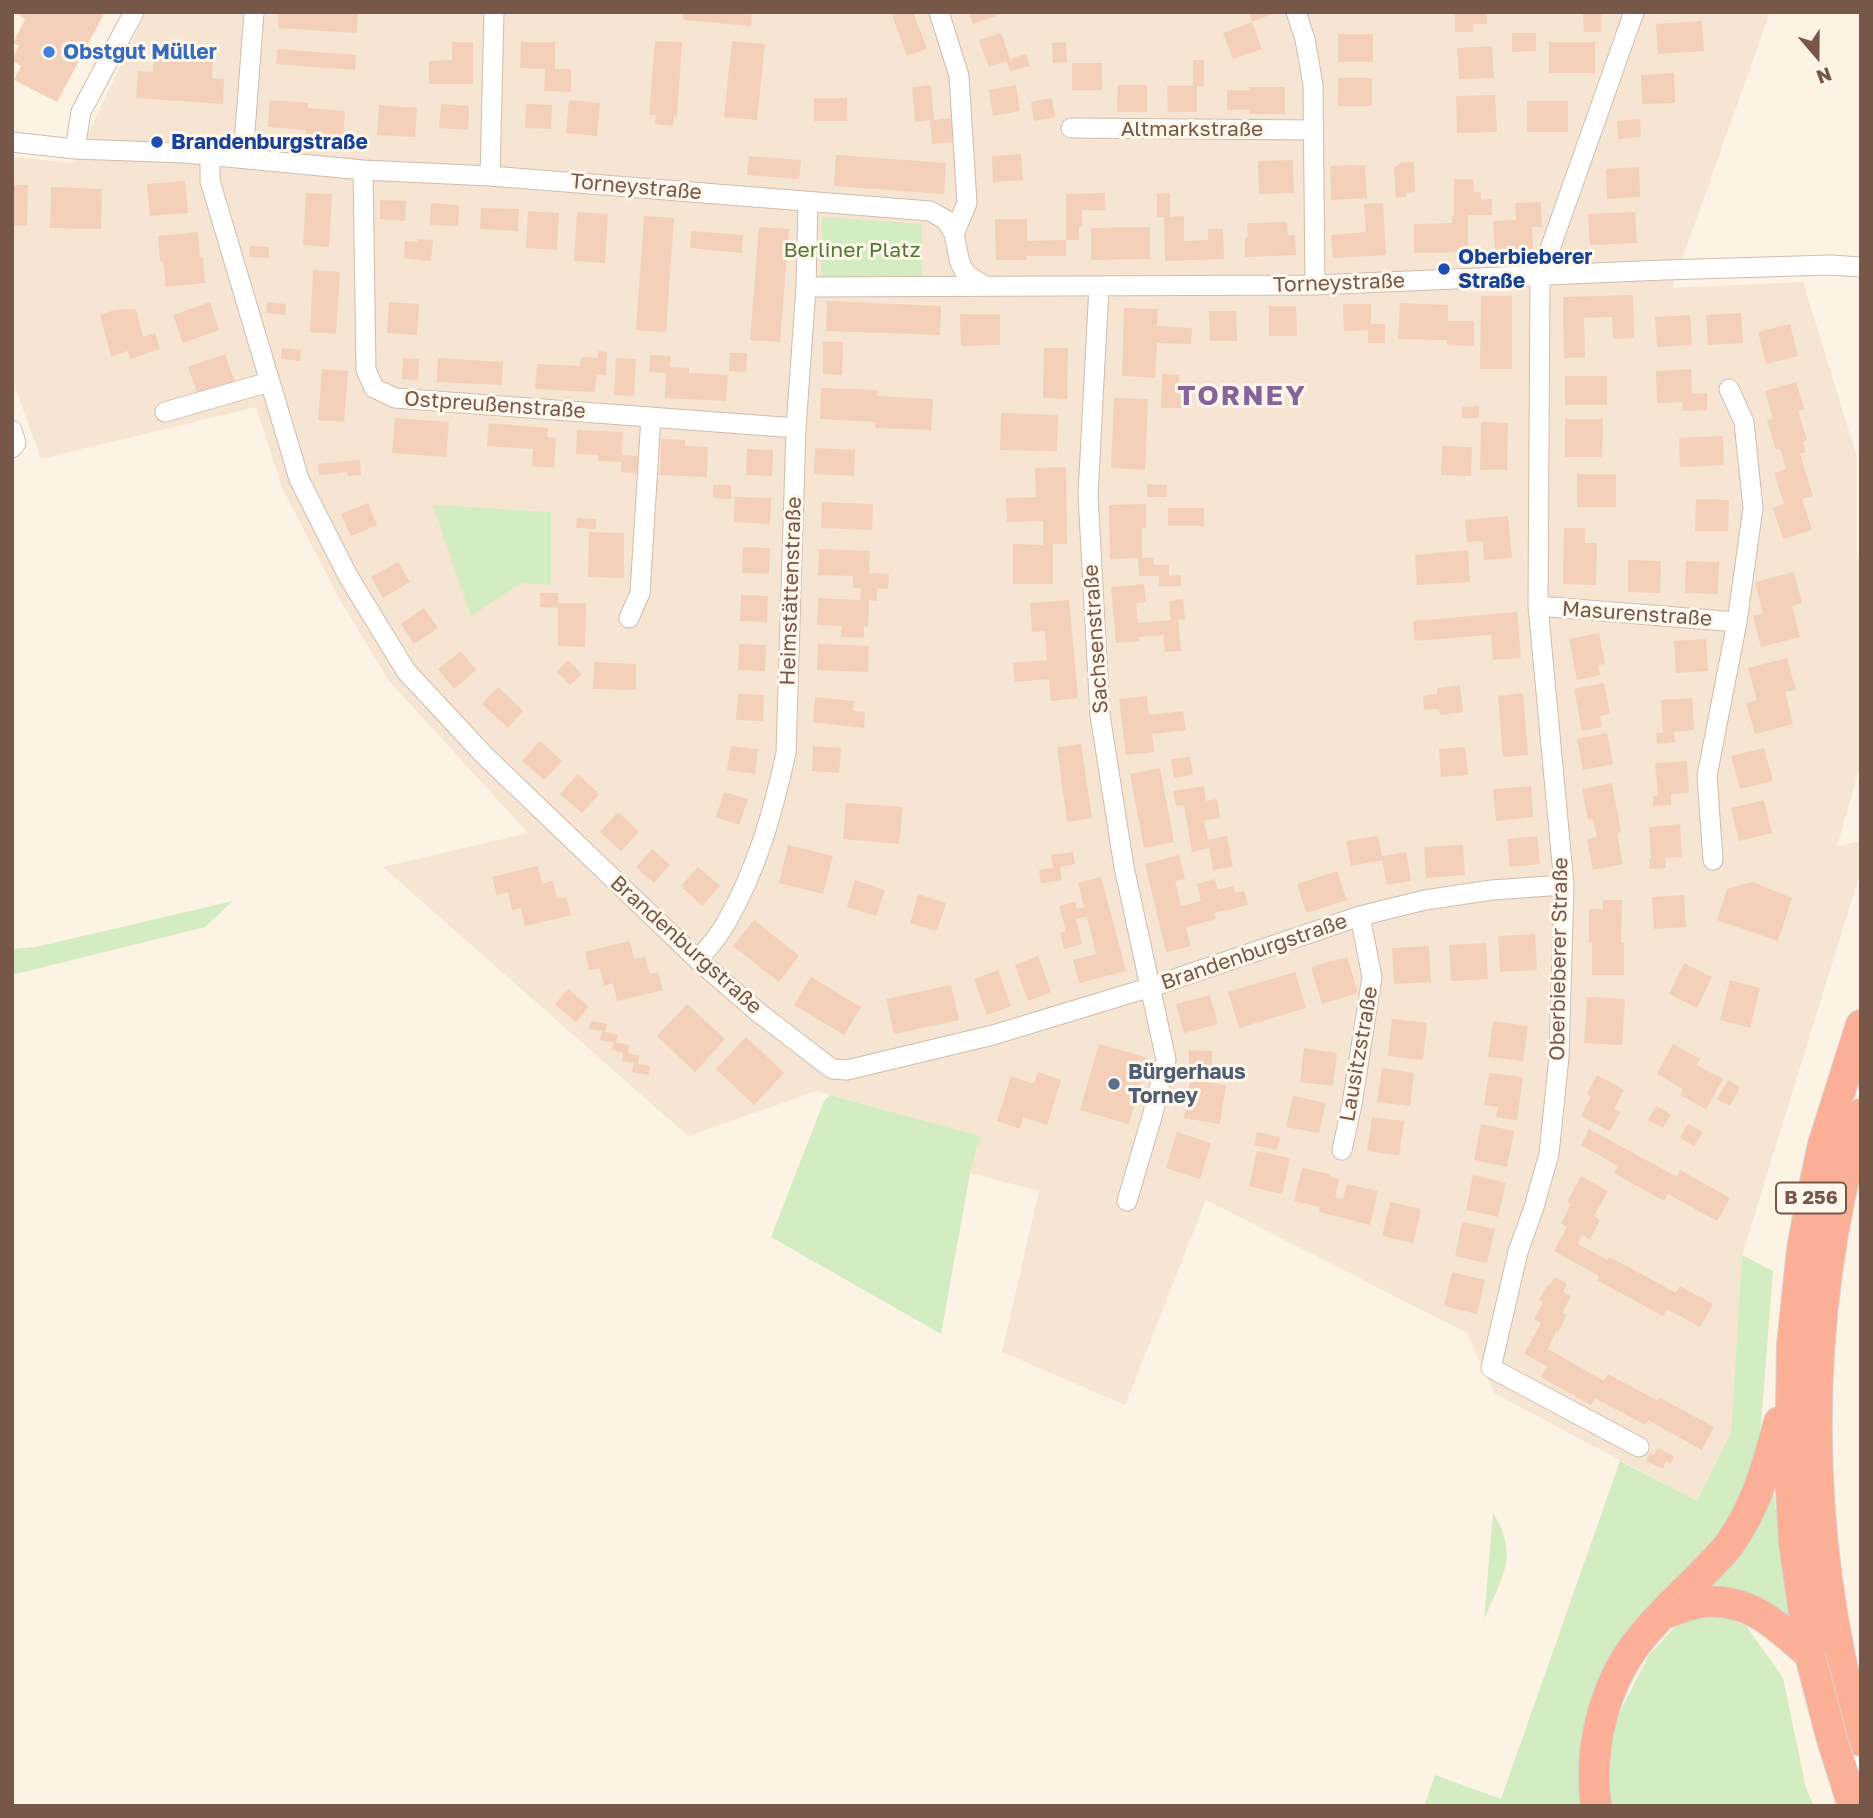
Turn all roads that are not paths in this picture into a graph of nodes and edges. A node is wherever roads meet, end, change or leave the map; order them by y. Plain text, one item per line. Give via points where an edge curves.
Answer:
1 (134, 12) edge
2 (254, 12) edge
3 (494, 12) edge
4 (939, 12) edge
5 (1296, 12) edge
6 (1634, 12) edge
7 (1070, 128) dead end
8 (1313, 130) junction
9 (12, 142) edge
10 (75, 149) junction
11 (209, 156) junction
12 (243, 158) junction
13 (363, 170) junction
14 (490, 176) junction
15 (808, 202) junction
16 (954, 234) junction
17 (1861, 267) edge
18 (1540, 277) junction
19 (1315, 285) junction
20 (984, 286) junction
21 (1099, 286) junction
22 (806, 287) junction
23 (269, 382) junction
24 (1729, 389) dead end
25 (165, 412) dead end
26 (650, 417) junction
27 (796, 428) junction
28 (12, 430) edge
29 (12, 448) edge
30 (1538, 606) junction
31 (629, 618) dead end
32 (1737, 622) junction
33 (1713, 860) dead end
34 (1564, 885) junction
35 (1360, 916) junction
36 (698, 960) junction
37 (1151, 987) junction
38 (1861, 1024) edge
39 (1861, 1114) edge
40 (1342, 1150) dead end
41 (1126, 1201) dead end
42 (1791, 1378) junction
43 (1640, 1447) dead end
44 (1665, 1613) junction
45 (1810, 1655) junction
46 (1861, 1742) edge
47 (1861, 1758) edge
48 (1596, 1806) edge
49 (1852, 1806) edge

1 - 10 street via 81,112
2 - 12 street
3 - 14 street
4 - 16 street via 960,76 967,202
5 - 8 street via 1313,85
6 - 18 street, Oberbieberer Straße
7 - 8 street, Altmarkstraße
8 - 19 street
9 - 10 street, Torneystraße
10 - 11 street, Torneystraße
11 - 12 street, Torneystraße
11 - 23 street, Brandenburgstraße via 210,181
12 - 13 street, Torneystraße
13 - 14 street, Torneystraße
13 - 26 street, Ostpreußenstraße via 366,369 374,388 395,398
14 - 15 street, Torneystraße
15 - 16 street, Torneystraße via 930,211 946,220
15 - 22 street, Heimstättenstraße
16 - 20 street via 966,274
17 - 18 street, Torneystraße
18 - 19 street, Torneystraße
18 - 30 street, Oberbieberer Straße
19 - 21 street, Torneystraße
20 - 21 street, Torneystraße
20 - 22 street, Torneystraße
21 - 37 street, Sachsenstraße via 1088,495 1100,715 1124,867
22 - 27 street, Heimstättenstraße
23 - 25 street
23 - 36 street, Brandenburgstraße via 299,479 348,576 407,671 484,755
24 - 32 street, Masurenstraße via 1744,422 1753,508
26 - 27 street, Ostpreußenstraße
26 - 31 street via 640,593
27 - 36 street, Heimstättenstraße via 786,753 761,850 727,923
28 - 29 street via 16,443
30 - 32 street, Masurenstraße
30 - 34 street, Oberbieberer Straße
32 - 33 street, Masurenstraße via 1707,776
34 - 35 street, Brandenburgstraße via 1425,900
34 - 43 street, Oberbieberer Straße via 1559,1057 1549,1154 1518,1252 1491,1368
35 - 37 street, Brandenburgstraße
35 - 40 street, Lausitzstraße via 1372,976
36 - 37 street, Brandenburgstraße via 832,1069 847,1070 993,1035
37 - 41 street, Sachsenstraße via 1166,1060
38 - 42 highway, B 256 via 1811,1201 1797,1289
39 - 46 highway, B 256 via 1830,1254 1820,1346 1818,1471 1822,1538 1838,1648
42 - 44 highway via 1766,1472 1749,1513 1727,1548
42 - 45 highway, B 256 via 1794,1542
44 - 45 highway via 1700,1602 1723,1601 1752,1609
44 - 48 highway via 1640,1640 1617,1677 1602,1715 1595,1752
45 - 49 highway, B 256, bridge
47 - 49 street

